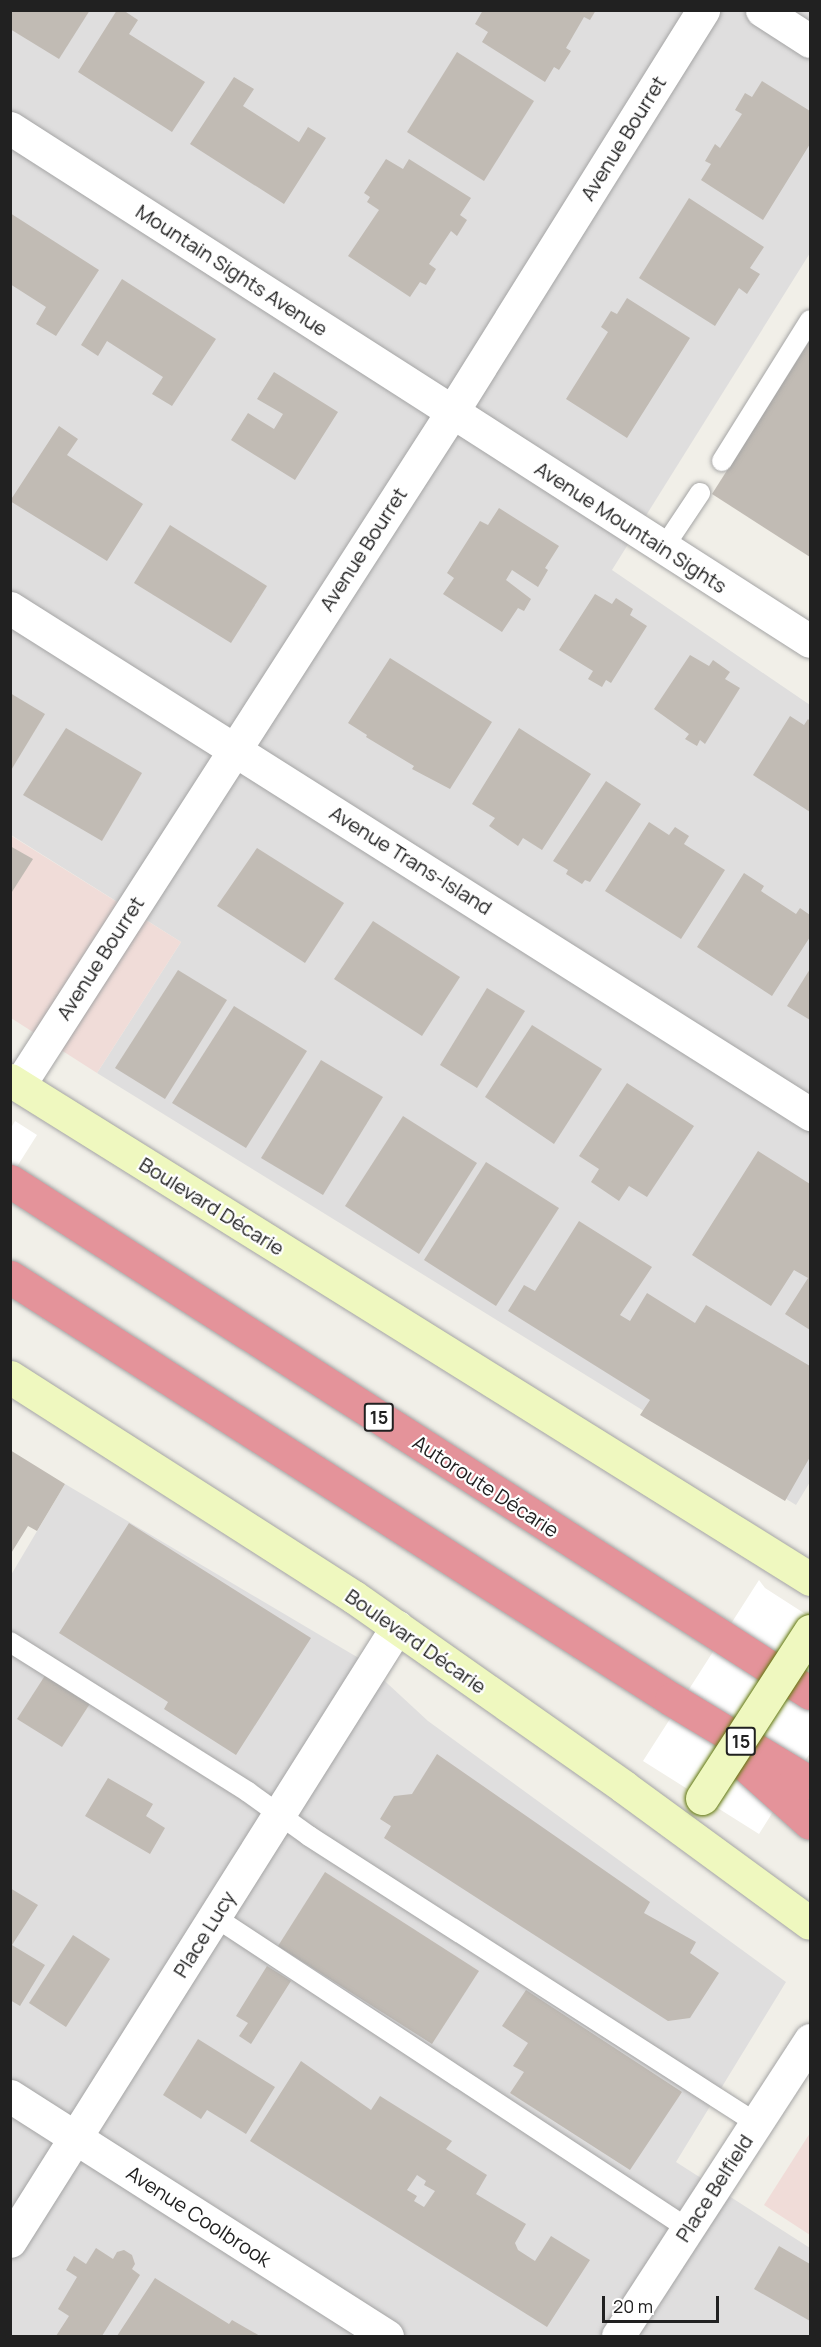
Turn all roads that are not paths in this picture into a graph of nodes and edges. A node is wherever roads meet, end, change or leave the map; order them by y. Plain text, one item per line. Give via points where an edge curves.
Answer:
1 (703, 10) edge
2 (762, 10) edge
3 (810, 41) edge
4 (10, 128) edge
5 (810, 320) edge
6 (452, 412) junction
7 (722, 461) dead end
8 (700, 493) dead end
9 (664, 548) junction
10 (10, 608) edge
11 (810, 641) edge
12 (234, 750) junction
13 (15, 1083) edge
14 (810, 1113) edge
15 (10, 1180) edge
16 (10, 1277) edge
17 (10, 1377) edge
18 (810, 1579) edge
19 (397, 1627) junction
20 (810, 1631) edge
21 (10, 1642) edge
22 (737, 1647) junction
23 (810, 1680) edge
24 (810, 1694) edge
25 (671, 1699) junction
26 (810, 1783) edge
27 (279, 1815) junction
28 (810, 1823) edge
29 (681, 1828) junction
30 (215, 1917) junction
31 (810, 1923) edge
32 (810, 2040) edge
33 (10, 2096) edge
34 (756, 2122) junction
35 (76, 2138) junction
36 (687, 2228) junction
37 (10, 2241) edge
38 (387, 2337) edge
39 (618, 2337) edge

1 - 6 street, Avenue Bourret
2 - 3 street
4 - 6 street, Mountain Sights Avenue
5 - 7 lane
6 - 9 street, Avenue Mountain Sights
6 - 12 street, Avenue Bourret
8 - 9 lane
9 - 11 street, Avenue Mountain Sights
10 - 12 street, Avenue Trans-Island
12 - 13 street, Avenue Bourret
12 - 14 street, Avenue Trans-Island
13 - 18 main road, Boulevard Décarie
15 - 22 highway, Autoroute Décarie / 15
16 - 25 highway, 15
17 - 19 main road, Boulevard Décarie
19 - 27 street, Place Lucy
19 - 29 main road, Boulevard Décarie
20 - 29 main road, bridge
21 - 27 lane
22 - 23 highway
22 - 24 highway, Autoroute Décarie / 15
25 - 26 highway, 15
25 - 28 highway
27 - 30 street, Place Lucy
27 - 34 lane
29 - 31 main road, Boulevard Décarie
30 - 35 street, Place Lucy
30 - 36 lane
32 - 34 street, Place Belfield
33 - 35 street, Avenue Coolbrook
34 - 36 street, Place Belfield
35 - 37 street, Place Lucy
35 - 38 street, Avenue Coolbrook
36 - 39 street, Place Belfield

